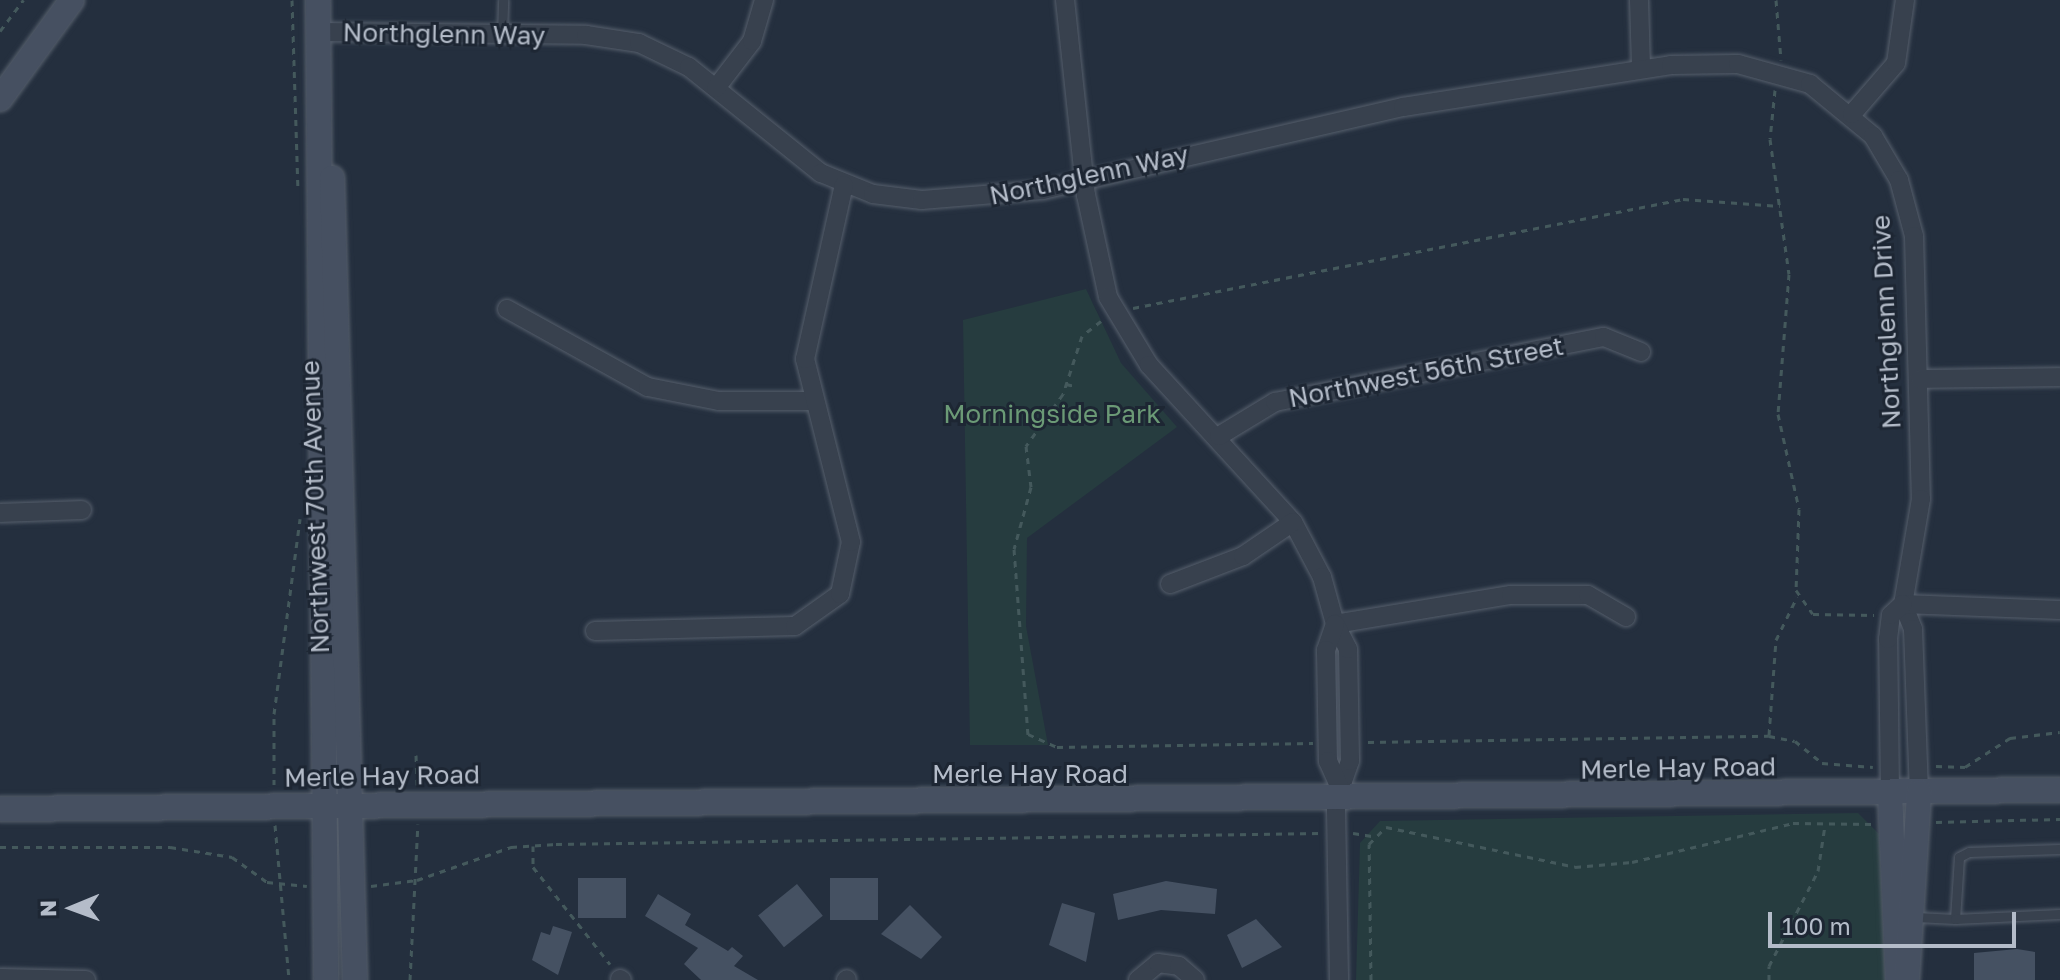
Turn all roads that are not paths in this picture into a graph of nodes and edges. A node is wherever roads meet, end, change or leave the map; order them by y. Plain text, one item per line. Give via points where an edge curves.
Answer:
1 (72, 0) edge
2 (318, 0) edge
3 (503, 0) edge
4 (764, 0) edge
5 (1065, 0) edge
6 (1639, 0) edge
7 (1905, 0) edge
8 (319, 32) junction
9 (502, 34) junction
10 (1755, 66) joint
11 (1641, 69) junction
12 (716, 88) junction
13 (0, 99) edge
14 (1852, 114) junction
15 (1084, 178) junction
16 (844, 185) junction
17 (507, 309) dead end
18 (1641, 352) dead end
19 (2060, 377) edge
20 (1920, 379) junction
21 (810, 401) junction
22 (1219, 436) junction
23 (82, 510) dead end
24 (0, 513) edge
25 (1293, 522) junction
26 (1170, 584) dead end
27 (1897, 610) junction
28 (2060, 610) edge
29 (1626, 617) dead end
30 (1335, 624) junction
31 (595, 631) dead end
32 (2060, 790) edge
33 (1919, 792) junction
34 (1338, 793) junction
35 (1890, 793) junction
36 (324, 804) junction
37 (354, 804) junction
38 (0, 809) edge
39 (2060, 849) edge
40 (2060, 914) edge
41 (1916, 917) junction
42 (1955, 919) junction
43 (0, 978) edge
44 (86, 980) edge
45 (326, 980) edge
46 (355, 980) edge
47 (1138, 980) edge
48 (1195, 980) edge
49 (1339, 980) edge
50 (1898, 980) edge
51 (1907, 980) edge

1 - 13 main road
2 - 8 main road, Northwest 70th Avenue
3 - 9 lane
4 - 12 street via 752,41
5 - 15 street
6 - 11 street
7 - 14 street via 1896,63
8 - 9 street, Northglenn Way
8 - 36 main road, Northwest 70th Avenue
8 - 37 main road, Northwest 70th Avenue via 329,84
9 - 12 street, Northglenn Way via 639,43
10 - 11 street, Northglenn Way
10 - 14 street, Northglenn Drive via 1781,73
11 - 15 street, Northglenn Way via 1403,107
12 - 16 street, Northglenn Way
14 - 20 street, Northglenn Drive via 1888,158 1909,208
15 - 16 street, Northglenn Way via 960,200 900,199
15 - 22 street via 1117,315 1149,365
16 - 21 street via 807,333
17 - 21 street via 648,387 719,401
18 - 22 street, Northwest 56th Street via 1604,337 1275,402
19 - 20 street
20 - 27 street, Northglenn Drive via 1921,499
21 - 31 street via 851,542 847,579 828,608 777,629
22 - 25 street
23 - 24 street
25 - 26 street via 1243,556
25 - 30 street via 1322,577
27 - 28 street
27 - 33 street, Northglenn Drive via 1913,629
27 - 35 street, Northglenn Drive
29 - 30 street via 1588,595 1511,595
30 - 34 street via 1326,650 1328,742
30 - 34 street via 1348,649 1349,743
32 - 33 main road, Merle Hay Road
33 - 35 main road, Merle Hay Road
33 - 41 main road, Northglenn Drive
34 - 35 main road, Merle Hay Road
34 - 37 main road, Merle Hay Road
34 - 49 street
35 - 50 main road, Northglenn Drive
36 - 37 main road, Merle Hay Road
36 - 38 main road, Merle Hay Road
36 - 45 main road, Northwest 70th Avenue
37 - 46 main road, Northwest 70th Avenue
39 - 42 lane via 1959,857
40 - 42 lane
41 - 42 lane
41 - 51 main road, Northglenn Drive
43 - 44 street
47 - 48 street via 1158,963 1179,966

